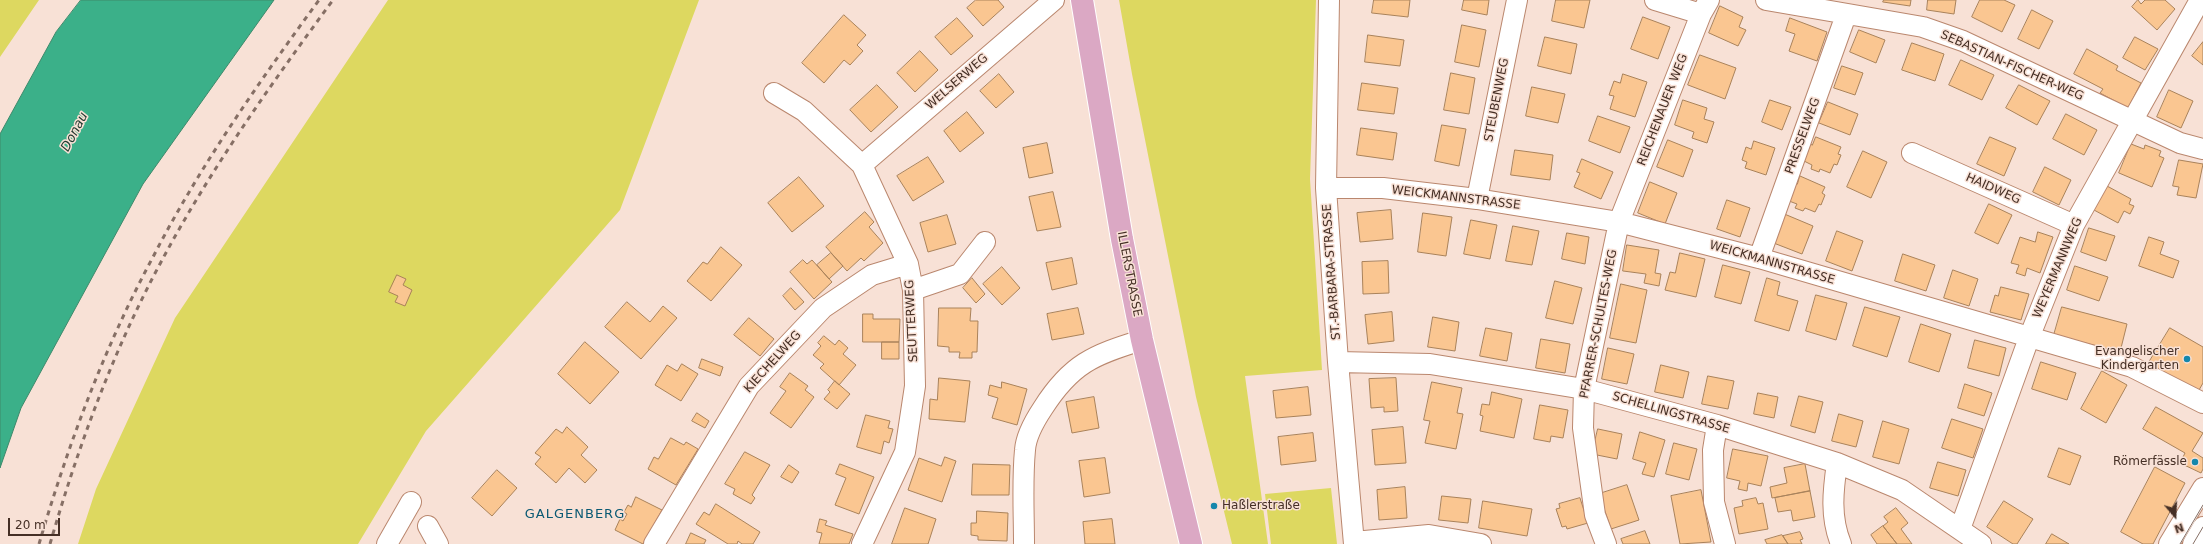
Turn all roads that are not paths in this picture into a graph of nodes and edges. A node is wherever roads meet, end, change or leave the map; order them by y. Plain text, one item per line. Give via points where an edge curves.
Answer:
1 (1054, 0) edge
2 (1082, 0) edge
3 (1329, 0) edge
4 (1517, 0) edge
5 (1655, 0) edge
6 (1766, 0) edge
7 (2200, 0) edge
8 (1708, 4) edge
9 (1846, 15) junction
10 (774, 92) dead end
11 (2133, 121) junction
12 (2203, 149) edge
13 (1912, 153) dead end
14 (862, 166) junction
15 (1326, 188) junction
16 (1477, 200) junction
17 (1619, 222) junction
18 (2074, 225) junction
19 (985, 242) dead end
20 (1759, 258) junction
21 (908, 264) junction
22 (914, 290) junction
23 (2029, 338) junction
24 (1142, 340) junction
25 (1338, 362) junction
26 (1584, 389) junction
27 (2203, 403) edge
28 (1718, 425) junction
29 (1837, 463) junction
30 (2203, 488) edge
31 (410, 502) dead end
32 (428, 526) dead end
33 (2203, 527) edge
34 (1960, 529) junction
35 (1354, 543) edge
36 (387, 544) edge
37 (438, 544) edge
38 (654, 544) edge
39 (862, 544) edge
40 (1024, 544) edge
41 (1191, 544) edge
42 (1481, 544) edge
43 (1606, 544) edge
44 (1725, 544) edge
45 (1841, 544) edge
46 (1981, 544) edge
47 (2169, 544) edge
48 (2193, 544) edge

1 - 14 street, WELSERWEG
2 - 24 main road, ILLERSTRASSE via 1122,239
3 - 15 street, ST.-BARBARA-STRASSE
4 - 16 street, STEUBENWEG
5 - 8 street
6 - 9 street, SEBASTIAN-FISCHER-WEG
7 - 11 street, WEYERMANNWEG
8 - 17 street, REICHENAUER WEG
9 - 11 street, SEBASTIAN-FISCHER-WEG via 1923,27 1963,41
9 - 20 street, PRESSELWEG
10 - 14 street, SEUTTERWEG via 804,111
11 - 12 street, SEBASTIAN-FISCHER-WEG via 2180,143
11 - 18 street, WEYERMANNWEG
13 - 18 street, HAIDWEG
14 - 21 street, SEUTTERWEG
15 - 16 street, WEICKMANNSTRASSE via 1383,188
15 - 25 street, ST.-BARBARA-STRASSE
16 - 17 street, WEICKMANNSTRASSE
17 - 20 street, WEICKMANNSTRASSE
17 - 26 street, PFARRER-SCHULTES-WEG
18 - 23 street, WEYERMANNWEG
19 - 22 street via 960,274
20 - 23 street, WEICKMANNSTRASSE
21 - 22 street, SEUTTERWEG
21 - 38 street, KIECHELWEG via 872,275 823,308 749,386
22 - 39 street, SEUTTERWEG via 915,386 905,452
23 - 27 street, WEICKMANNSTRASSE via 2132,367
23 - 34 street, WEYERMANNWEG
24 - 40 street via 1096,356 1076,367 1055,389 1035,421 1025,449
24 - 41 main road, ILLERSTRASSE
25 - 26 street, SCHELLINGSTRASSE via 1430,364
25 - 35 street, ST.-BARBARA-STRASSE
26 - 28 street, SCHELLINGSTRASSE
26 - 43 street, PFARRER-SCHULTES-WEG via 1583,428 1595,515
28 - 29 street, SCHELLINGSTRASSE
28 - 44 street via 1713,450 1714,502
29 - 34 street, SCHELLINGSTRASSE via 1902,490
29 - 45 street via 1832,497 1835,528
30 - 47 street
31 - 36 street
32 - 37 street
33 - 48 street
34 - 46 street, SCHELLINGSTRASSE
35 - 42 street via 1429,535

